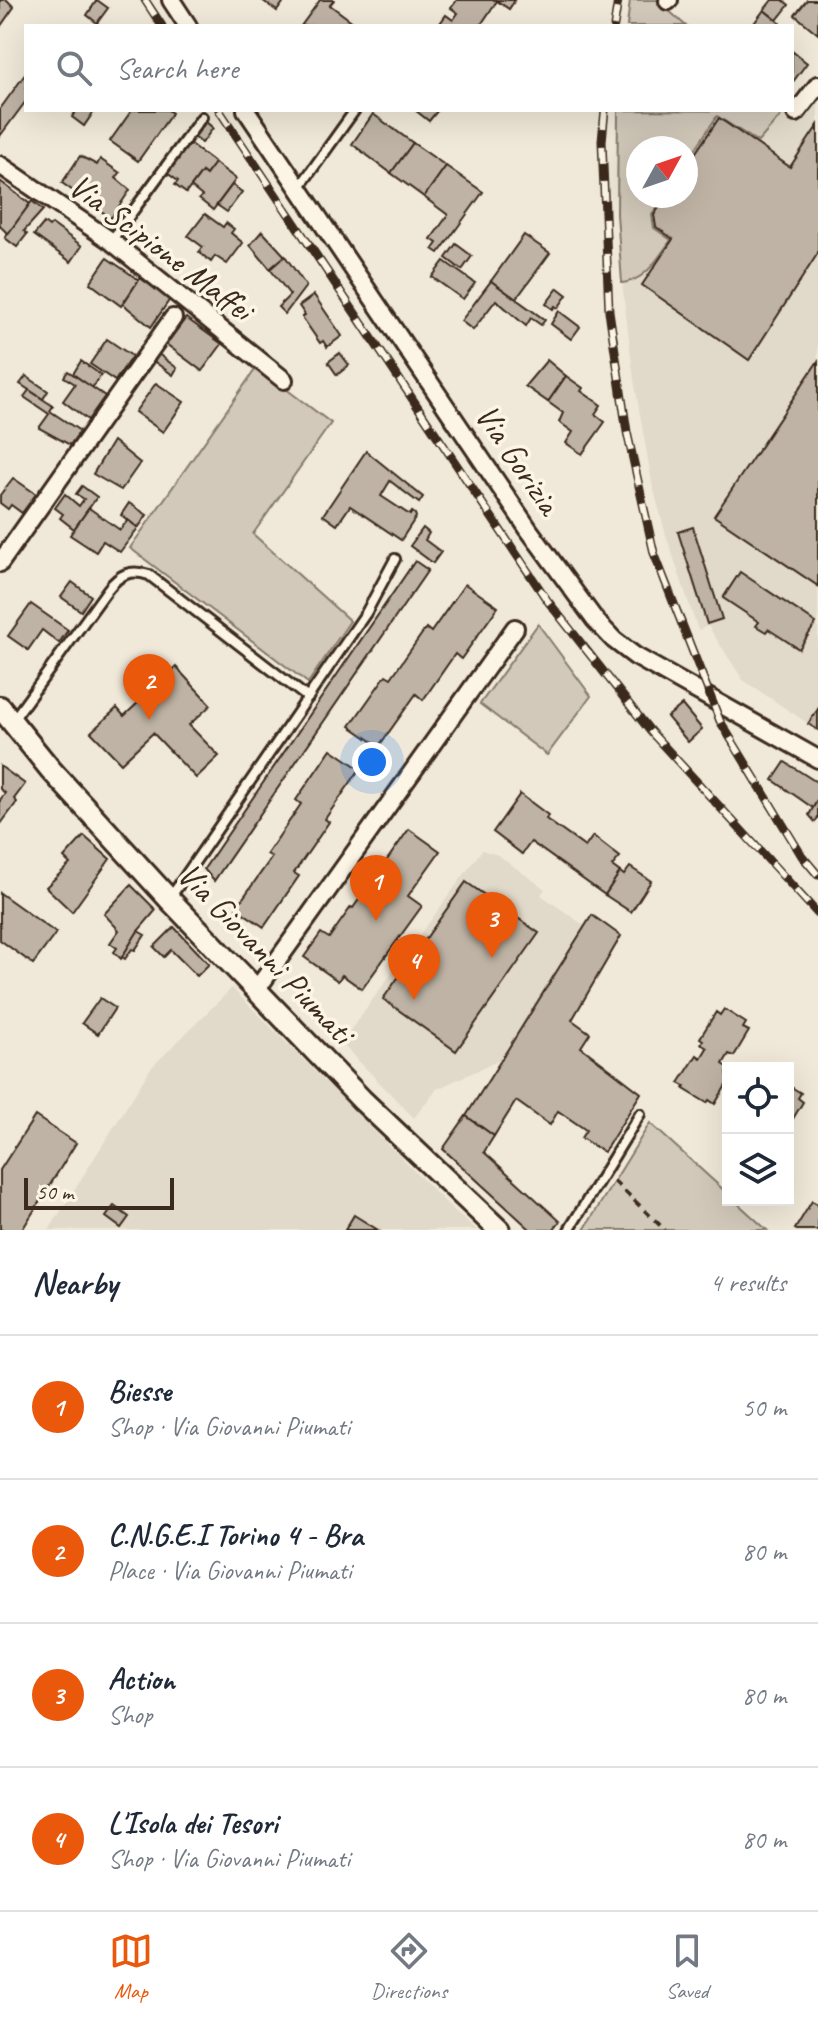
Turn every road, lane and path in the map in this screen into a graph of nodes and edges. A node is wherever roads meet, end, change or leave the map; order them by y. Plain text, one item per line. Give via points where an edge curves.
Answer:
1 (171, 0) edge
2 (187, 24) edge
3 (818, 85) edge
4 (247, 112) edge
5 (354, 112) edge
6 (796, 113) dead end
7 (202, 117) dead end
8 (0, 165) edge
9 (299, 188) junction
10 (111, 241) junction
11 (173, 318) dead end
12 (284, 380) dead end
13 (395, 559) dead end
14 (0, 563) edge
15 (515, 628) dead end
16 (308, 698) junction
17 (6, 715) edge
18 (818, 759) edge
19 (169, 899) junction
20 (257, 989) junction
21 (640, 1114) dead end
22 (614, 1181) dead end
23 (499, 1230) edge
24 (569, 1230) edge
25 (665, 1230) edge

1 - 2 street
3 - 6 street
4 - 9 street, Via Gorizia
5 - 9 lane
7 - 10 lane
8 - 10 street, Via Scipione Maffei
9 - 18 street, Via Gorizia via 595,620 635,656
10 - 12 street, Via Scipione Maffei
11 - 14 street
13 - 16 lane via 366,613
15 - 20 street
16 - 17 lane via 149,575 136,571 125,573 108,589
16 - 19 lane
17 - 19 street, Via Giovanni Piumati
19 - 20 street, Via Giovanni Piumati
20 - 23 street, Via Giovanni Piumati via 362,1100
21 - 24 lane
22 - 25 path

